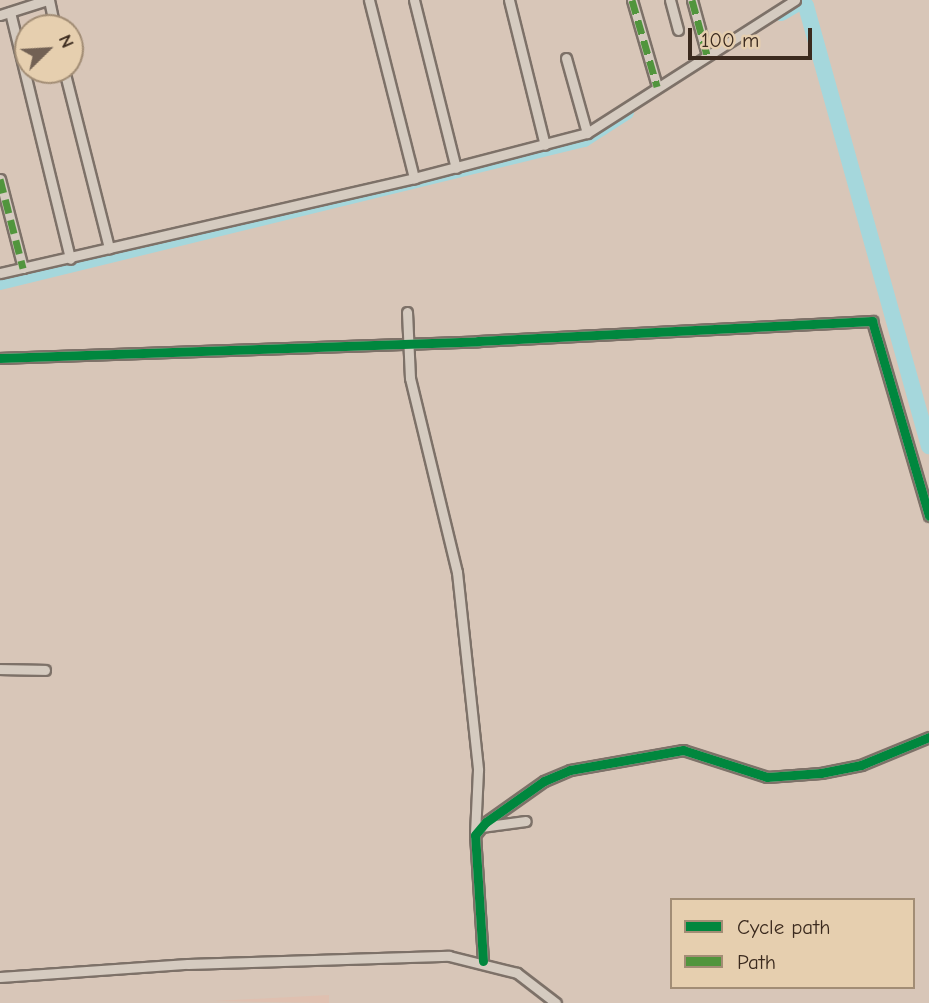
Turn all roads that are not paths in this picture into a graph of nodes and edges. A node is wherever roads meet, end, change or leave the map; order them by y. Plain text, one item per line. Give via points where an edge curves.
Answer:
1 (48, 0) edge
2 (369, 0) edge
3 (414, 0) edge
4 (509, 0) edge
5 (632, 0) edge
6 (670, 0) edge
7 (692, 0) edge
8 (795, 0) edge
9 (5, 13) edge
10 (678, 30) dead end
11 (707, 55) junction
12 (566, 58) dead end
13 (68, 84) edge
14 (657, 86) junction
15 (587, 133) junction
16 (545, 145) junction
17 (456, 168) junction
18 (414, 178) junction
19 (0, 179) edge
20 (109, 248) junction
21 (70, 259) junction
22 (23, 268) junction
23 (0, 273) edge
24 (407, 312) dead end
25 (409, 343) junction
26 (0, 358) edge
27 (929, 516) edge
28 (0, 669) edge
29 (45, 670) dead end
30 (929, 737) edge
31 (526, 821) dead end
32 (478, 831) junction
33 (483, 961) junction
34 (0, 977) edge
35 (556, 1003) edge

1 - 9 street
2 - 18 street
3 - 17 street
4 - 16 street
5 - 14 street
6 - 10 street
7 - 11 street
8 - 11 street
9 - 21 street
11 - 14 street
12 - 15 street
13 - 20 street
14 - 15 street
15 - 16 street
16 - 17 street
17 - 18 street
18 - 20 street
19 - 22 street
20 - 21 street
21 - 22 street
22 - 23 street
24 - 25 street
25 - 26 street
25 - 27 street via 872,320
25 - 32 street via 410,378 457,572 478,770
28 - 29 street
30 - 32 street via 861,765 821,773 767,777 683,750 570,770 544,781
31 - 32 street
32 - 33 street
33 - 34 street via 449,956 188,964
33 - 35 street via 517,973

